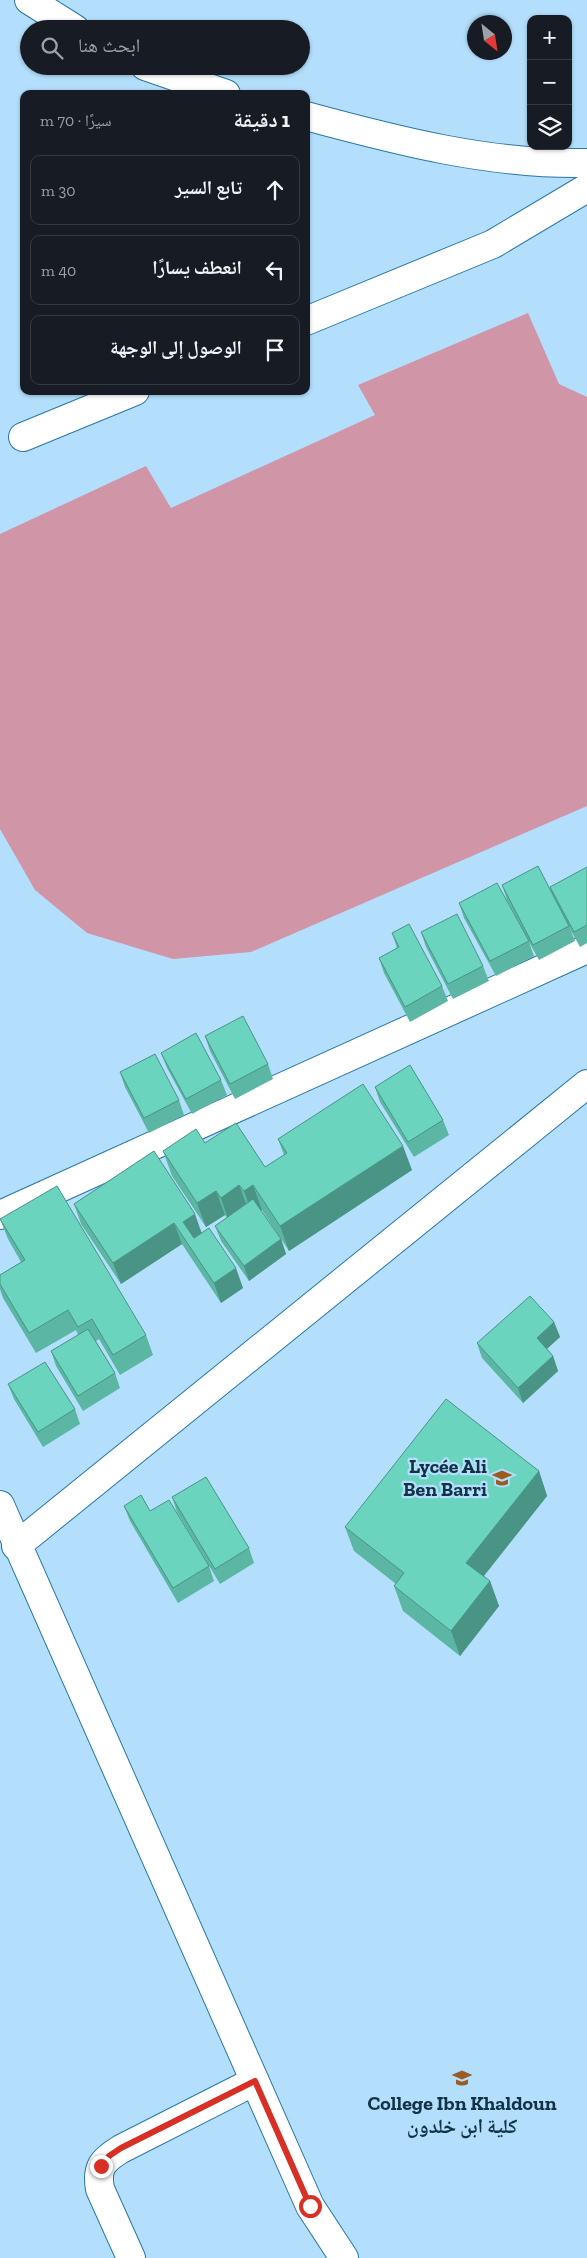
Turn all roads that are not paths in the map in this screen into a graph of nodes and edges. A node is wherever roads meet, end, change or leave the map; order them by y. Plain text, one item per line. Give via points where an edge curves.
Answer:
1 (29, 0) edge
2 (61, 20) edge
3 (171, 75) edge
4 (214, 90) edge
5 (310, 117) edge
6 (587, 163) edge
7 (587, 188) edge
8 (310, 319) edge
9 (125, 395) edge
10 (23, 437) dead end
11 (587, 949) edge
12 (587, 1084) edge
13 (0, 1215) edge
14 (0, 1505) edge
15 (16, 1546) junction
16 (255, 2081) junction
17 (131, 2258) edge
18 (344, 2258) edge

1 - 2 street
3 - 4 street
5 - 6 street via 467,155
7 - 8 street via 493,244
9 - 10 street
11 - 13 street
12 - 15 street
14 - 15 street
15 - 16 street
16 - 17 street via 121,2148 101,2166 98,2177 100,2189
16 - 18 street via 310,2206

